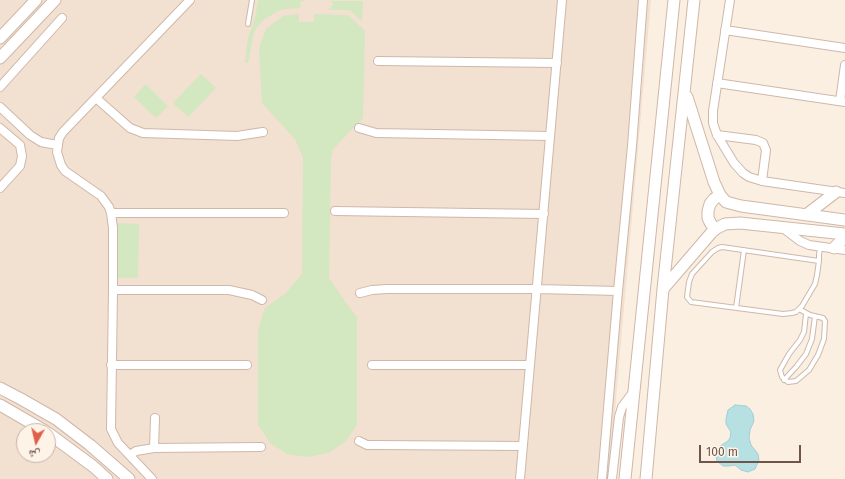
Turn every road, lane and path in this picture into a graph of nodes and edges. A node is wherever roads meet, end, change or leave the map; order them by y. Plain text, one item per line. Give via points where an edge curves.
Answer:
1 (36, 0) edge
2 (55, 0) edge
3 (190, 0) edge
4 (252, 0) edge
5 (562, 0) edge
6 (643, 0) edge
7 (674, 0) edge
8 (694, 0) edge
9 (730, 0) edge
10 (62, 18) dead end
11 (248, 24) dead end
12 (725, 30) junction
13 (0, 38) edge
14 (845, 48) edge
15 (0, 58) edge
16 (378, 61) dead end
17 (557, 63) junction
18 (845, 65) edge
19 (717, 83) junction
20 (0, 87) edge
21 (685, 93) junction
22 (96, 98) junction
23 (842, 102) edge
24 (0, 107) edge
25 (0, 128) edge
26 (359, 128) dead end
27 (263, 132) dead end
28 (717, 135) junction
29 (550, 136) junction
30 (57, 145) junction
31 (762, 181) junction
32 (0, 188) edge
33 (841, 193) edge
34 (720, 195) junction
35 (758, 209) junction
36 (335, 211) dead end
37 (111, 213) junction
38 (284, 213) dead end
39 (544, 214) junction
40 (806, 214) junction
41 (845, 220) edge
42 (740, 223) junction
43 (711, 224) junction
44 (756, 225) junction
45 (783, 228) junction
46 (845, 234) edge
47 (845, 237) edge
48 (700, 245) junction
49 (820, 247) junction
50 (839, 249) edge
51 (744, 250) junction
52 (819, 261) junction
53 (537, 289) junction
54 (663, 289) junction
55 (113, 290) junction
56 (618, 291) junction
57 (360, 293) dead end
58 (262, 300) dead end
59 (736, 308) junction
60 (799, 310) junction
61 (806, 314) junction
62 (815, 316) junction
63 (111, 365) junction
64 (372, 365) dead end
65 (530, 365) junction
66 (247, 366) dead end
67 (784, 380) junction
68 (0, 388) edge
69 (634, 391) junction
70 (0, 405) edge
71 (157, 418) dead end
72 (31, 423) edge
73 (56, 439) edge
74 (359, 441) dead end
75 (522, 446) junction
76 (261, 447) dead end
77 (156, 448) junction
78 (130, 455) junction
79 (107, 479) edge
80 (129, 479) edge
81 (152, 479) edge
82 (520, 479) edge
83 (602, 479) edge
84 (612, 479) edge
85 (625, 479) edge
86 (646, 479) edge

1 - 13 street
2 - 15 street
3 - 22 street
4 - 11 lane
5 - 17 street
6 - 56 street
7 - 69 street
8 - 21 street
9 - 12 street
10 - 20 street
12 - 14 street
12 - 19 street
16 - 17 street
17 - 29 street
18 - 23 street
19 - 23 street
19 - 28 street via 713,117
21 - 34 street
21 - 54 street
22 - 27 street via 130,128 143,133 237,136
22 - 30 street via 63,132
24 - 30 street via 30,135 41,142
25 - 32 street via 20,145 22,156 20,166
26 - 29 street via 376,133
28 - 31 street via 738,169 749,177
28 - 31 street via 763,143 766,150
29 - 39 street
30 - 37 street via 58,159 65,171 100,196
31 - 33 street
33 - 40 street
34 - 35 street via 733,205
34 - 43 street via 710,204 708,218
35 - 40 street
35 - 44 street
36 - 39 street
37 - 38 street
37 - 55 street
39 - 53 street
40 - 41 street
42 - 43 street via 720,220
42 - 44 street
42 - 48 street via 721,226
43 - 48 street
44 - 45 street
45 - 46 street
45 - 49 street via 800,241
47 - 50 street
48 - 54 street
49 - 50 street
49 - 52 lane
51 - 52 lane
51 - 59 lane
51 - 59 lane via 722,247 715,249 692,274 687,295 691,302
52 - 60 lane via 815,284
53 - 56 street
53 - 57 street via 387,289
53 - 65 street
54 - 86 street
55 - 58 street via 230,290
55 - 63 street
56 - 83 street
59 - 60 lane via 787,314
60 - 61 lane
61 - 62 lane
61 - 67 lane via 802,336 780,370
62 - 67 lane via 812,339 806,354
62 - 67 lane via 821,317 824,321 824,339 818,355 809,370 796,381
63 - 66 street
63 - 78 street via 111,429 118,443
64 - 65 street
65 - 75 street
68 - 80 street via 56,419
69 - 84 street via 622,407 619,416
69 - 85 street
70 - 72 street
71 - 77 street
73 - 79 street
74 - 75 street via 375,446
75 - 82 street
76 - 77 street
77 - 78 street via 136,451
78 - 81 street

